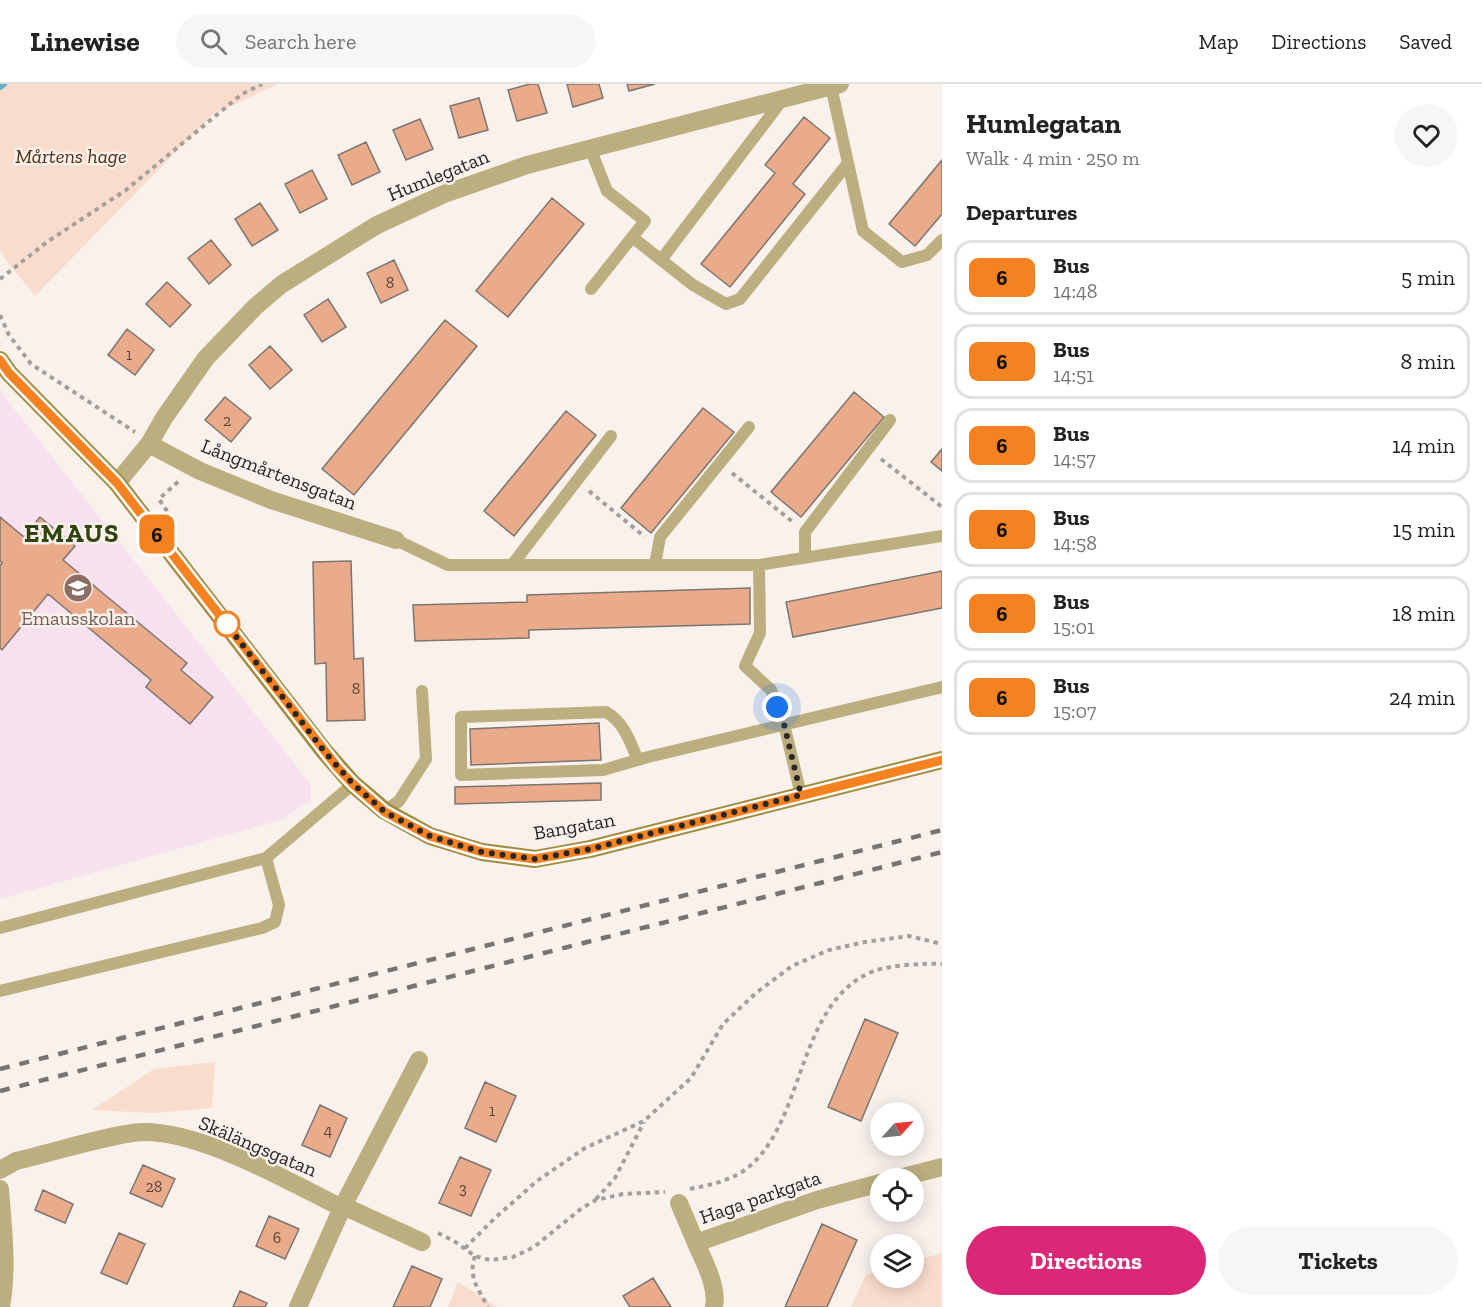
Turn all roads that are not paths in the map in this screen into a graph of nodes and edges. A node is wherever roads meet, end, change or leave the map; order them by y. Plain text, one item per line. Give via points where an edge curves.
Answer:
1 (836, 85) edge
2 (783, 99) junction
3 (590, 148) junction
4 (848, 163) junction
5 (632, 237) junction
6 (942, 240) edge
7 (661, 260) junction
8 (591, 289) dead end
9 (0, 360) edge
10 (890, 420) dead end
11 (749, 427) dead end
12 (611, 436) dead end
13 (149, 444) junction
14 (117, 483) junction
15 (942, 526) edge
16 (938, 537) edge
17 (396, 540) joint
18 (805, 558) junction
19 (512, 565) junction
20 (655, 565) junction
21 (759, 565) junction
22 (942, 687) edge
23 (422, 691) dead end
24 (784, 724) junction
25 (638, 760) junction
26 (942, 760) edge
27 (353, 784) junction
28 (801, 795) junction
29 (385, 812) junction
30 (266, 858) junction
31 (0, 928) edge
32 (0, 991) edge
33 (418, 1060) dead end
34 (942, 1167) edge
35 (0, 1170) edge
36 (924, 1172) edge
37 (870, 1186) edge
38 (0, 1189) edge
39 (676, 1195) road end
40 (342, 1208) junction
41 (425, 1235) road end
42 (696, 1243) junction
43 (1, 1307) edge
44 (298, 1307) edge
45 (714, 1307) edge

1 - 2 street, Humlegatan
1 - 4 lane
2 - 3 street, Humlegatan
2 - 7 lane
3 - 5 lane via 607,191 645,221
3 - 13 street, Humlegatan via 526,165 444,194 377,225 282,284 206,357
4 - 6 lane via 863,231 902,261 927,255
4 - 7 lane via 740,299 726,304
5 - 7 lane
5 - 8 lane
9 - 14 street
10 - 18 lane via 805,532
11 - 20 lane via 660,537
12 - 19 lane
13 - 14 street, Humlegatan
13 - 17 street, Långmårtensgatan via 200,471 272,500
14 - 27 street, Bangatan
15 - 16 lane
16 - 18 lane
17 - 19 lane via 448,565
18 - 21 lane
19 - 20 lane
20 - 21 lane
21 - 24 lane via 760,633 745,666 771,690
22 - 24 lane
23 - 29 lane via 426,759 399,801
24 - 25 lane
24 - 28 lane
25 - 25 lane via 624,729 606,712 462,717 461,774 603,770
26 - 28 street, Bangatan
27 - 29 street, Bangatan
27 - 30 lane
28 - 29 street, Bangatan via 590,849 535,859 482,852 430,836
30 - 31 lane
30 - 32 lane via 279,905 274,922
33 - 40 street
34 - 36 street
35 - 40 street, Skälängsgatan via 16,1161 134,1133 163,1134 220,1150
37 - 42 street, Haga parkgata
38 - 43 street via 6,1259
39 - 42 street, Haga parkgata
40 - 41 street, Skälängsgatan
40 - 44 street
42 - 45 street via 713,1287

